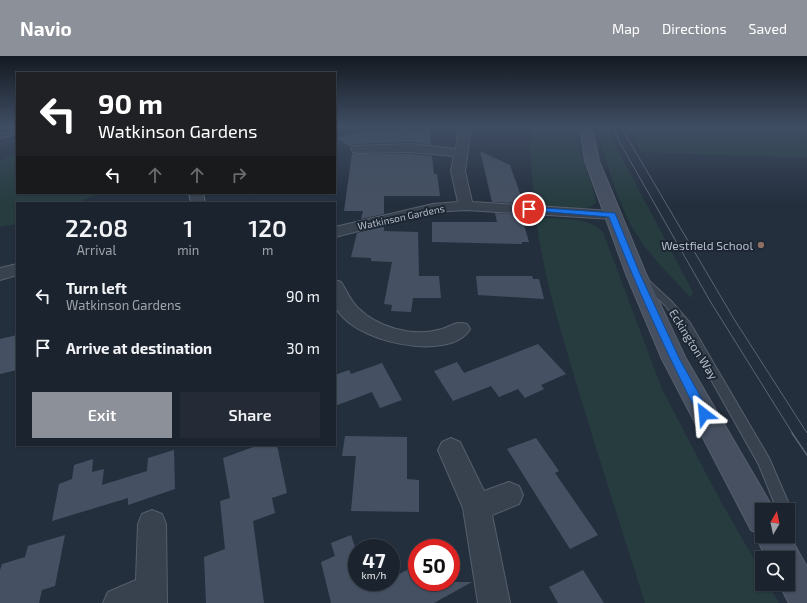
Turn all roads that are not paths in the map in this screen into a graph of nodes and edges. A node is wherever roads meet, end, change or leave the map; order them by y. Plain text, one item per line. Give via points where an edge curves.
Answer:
1 (456, 153) edge
2 (461, 153) joint
3 (591, 153) edge
4 (466, 206) junction
5 (612, 215) junction
6 (336, 232) edge
7 (16, 269) edge
8 (0, 274) edge
9 (636, 274) junction
10 (336, 288) edge
11 (460, 329) dead end
12 (451, 450) dead end
13 (510, 495) dead end
14 (781, 503) edge
15 (755, 506) edge
16 (477, 508) junction
17 (152, 524) dead end
18 (780, 550) edge
19 (151, 597) edge
20 (807, 601) edge
21 (119, 603) edge
22 (494, 603) edge

1 - 2 street
2 - 4 street via 458,171
3 - 5 main road, Eckington Way
4 - 5 street, Watkinson Gardens
4 - 6 street, Watkinson Gardens via 433,208
5 - 9 main road, Eckington Way
7 - 8 street
9 - 14 lane, Eckington Way via 668,302 686,326 764,462
9 - 15 main road, Eckington Way via 674,359
10 - 11 street via 351,313 370,327 396,336 420,339 443,337
12 - 16 street
13 - 16 street
16 - 22 street
17 - 19 street
18 - 20 main road
19 - 21 street

